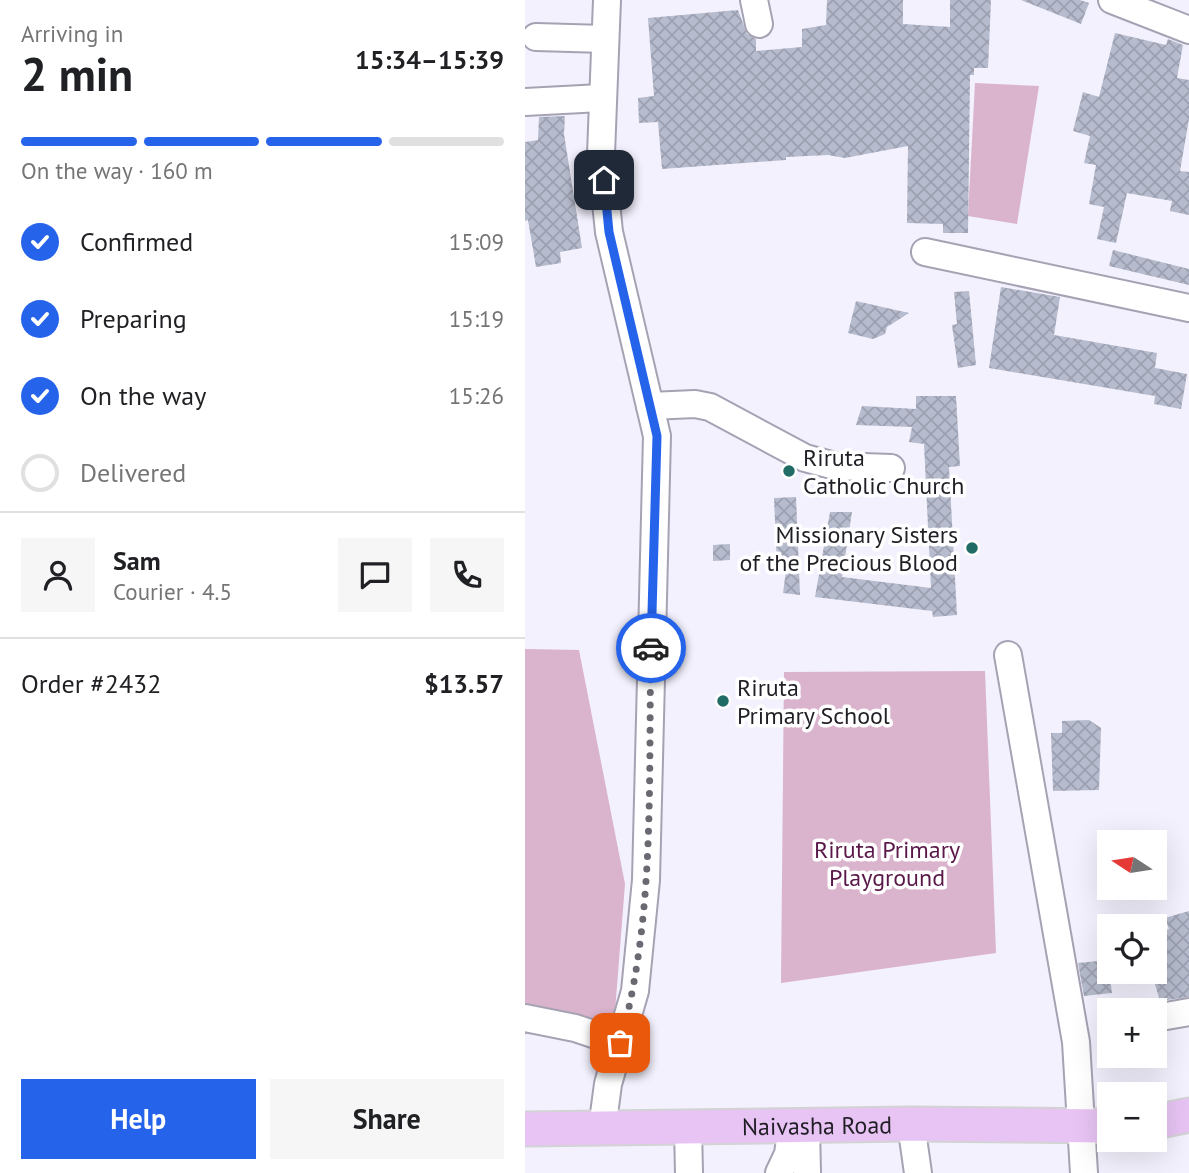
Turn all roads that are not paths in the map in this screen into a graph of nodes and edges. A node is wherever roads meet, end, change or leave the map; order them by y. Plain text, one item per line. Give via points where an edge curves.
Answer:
1 (607, 0) edge
2 (1130, 3) edge
3 (1163, 9) edge
4 (1189, 30) edge
5 (535, 37) dead end
6 (605, 39) junction
7 (601, 99) junction
8 (525, 102) edge
9 (925, 252) dead end
10 (1189, 308) edge
11 (650, 406) junction
12 (891, 468) dead end
13 (1008, 655) dead end
14 (1189, 1012) edge
15 (1167, 1016) edge
16 (525, 1017) edge
17 (620, 1043) junction
18 (1189, 1115) edge
19 (1167, 1120) edge
20 (911, 1124) junction
21 (799, 1125) junction
22 (1094, 1127) edge
23 (688, 1128) junction
24 (525, 1129) edge
25 (602, 1129) junction
26 (689, 1173) edge
27 (779, 1173) edge
28 (807, 1173) edge
29 (918, 1173) edge
30 (1084, 1173) edge

1 - 6 street
2 - 3 street
3 - 4 street
5 - 6 street
6 - 7 street
7 - 8 street
7 - 11 street via 609,232
9 - 10 street
11 - 12 street via 710,407 806,458 835,466
11 - 17 street via 657,436 646,880 635,990
13 - 22 street
14 - 15 street
16 - 17 street
17 - 25 street
18 - 19 main road
20 - 21 main road, Naivasha Road
20 - 22 main road, Naivasha Road
20 - 29 street
21 - 23 main road, Naivasha Road
21 - 27 street
21 - 28 street
22 - 30 street
23 - 25 main road, Naivasha Road
23 - 26 street
24 - 25 main road, Naivasha Road

